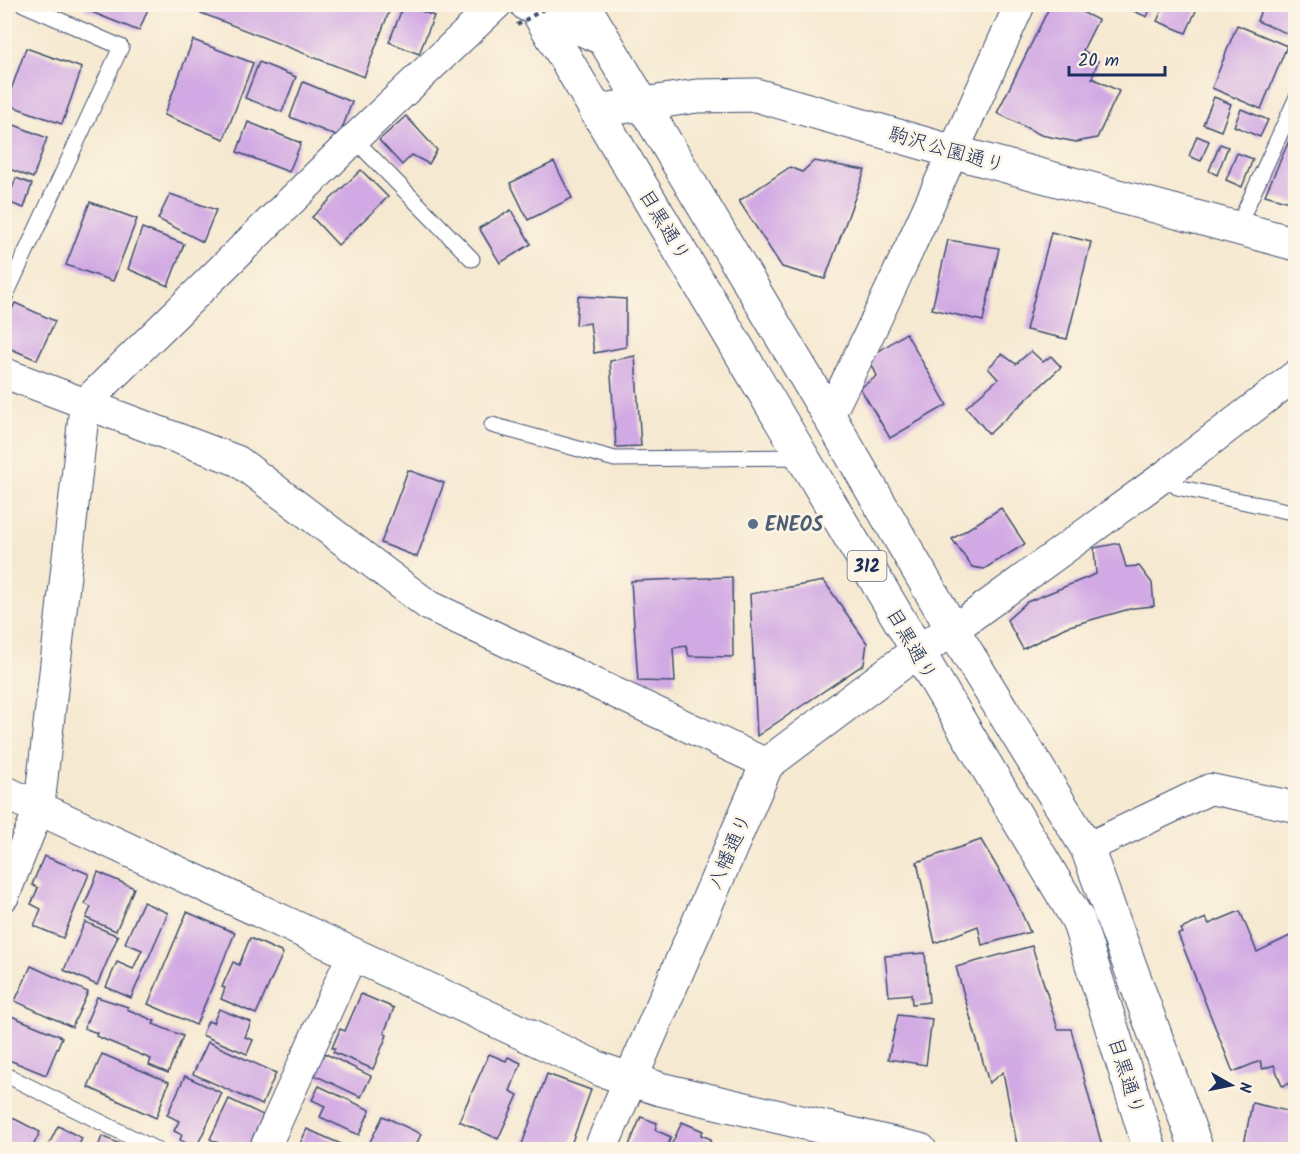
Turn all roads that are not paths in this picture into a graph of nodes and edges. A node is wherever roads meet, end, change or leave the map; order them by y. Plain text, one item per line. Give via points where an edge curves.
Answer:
1 (23, 4) edge
2 (583, 4) edge
3 (1020, 4) edge
4 (527, 9) edge
5 (603, 39) junction
6 (1296, 99) edge
7 (642, 103) junction
8 (596, 111) junction
9 (354, 139) junction
10 (954, 152) junction
11 (1238, 228) junction
12 (1296, 244) edge
13 (472, 259) dead end
14 (4, 299) edge
15 (4, 373) edge
16 (1296, 375) edge
17 (85, 404) junction
18 (829, 416) junction
19 (492, 425) dead end
20 (804, 457) junction
21 (1167, 474) junction
22 (1296, 513) edge
23 (953, 630) junction
24 (916, 652) junction
25 (767, 764) junction
26 (4, 792) edge
27 (1296, 807) edge
28 (39, 808) junction
29 (1087, 848) junction
30 (4, 896) edge
31 (353, 953) junction
32 (4, 1074) edge
33 (630, 1081) junction
34 (157, 1149) edge
35 (264, 1149) edge
36 (600, 1149) edge
37 (920, 1149) edge
38 (1150, 1149) edge
39 (1197, 1149) edge

1 - 14 lane via 121,47
2 - 5 main road, 目黒通り / 312
3 - 10 street
4 - 5 street
4 - 8 main road, 目黒通り / 312
4 - 9 street
5 - 7 main road, 目黒通り / 312
6 - 11 lane
7 - 8 main road, 駒沢公園通り
7 - 10 main road, 駒沢公園通り via 717,94 756,94
7 - 18 main road, 目黒通り / 312
8 - 20 main road, 目黒通り / 312
9 - 13 lane
9 - 17 street
10 - 11 main road, 駒沢公園通り
10 - 18 street
11 - 12 main road, 駒沢公園通り
15 - 17 street
16 - 21 street
17 - 25 street via 238,461 428,606
17 - 28 street
18 - 23 main road, 目黒通り / 312
19 - 20 lane via 615,459
20 - 24 main road, 目黒通り / 312
21 - 22 lane via 1177,487
21 - 23 street
23 - 24 main road, 八幡通り
23 - 29 main road, 目黒通り / 312
24 - 25 main road, 八幡通り
24 - 38 main road, 目黒通り / 312 via 1078,920
25 - 33 main road, 八幡通り
26 - 28 main road
27 - 29 street via 1210,789
28 - 30 street
28 - 31 main road
29 - 39 main road, 目黒通り / 312
31 - 33 main road
31 - 35 street
32 - 34 lane
33 - 36 main road, 八幡通り
33 - 37 main road

